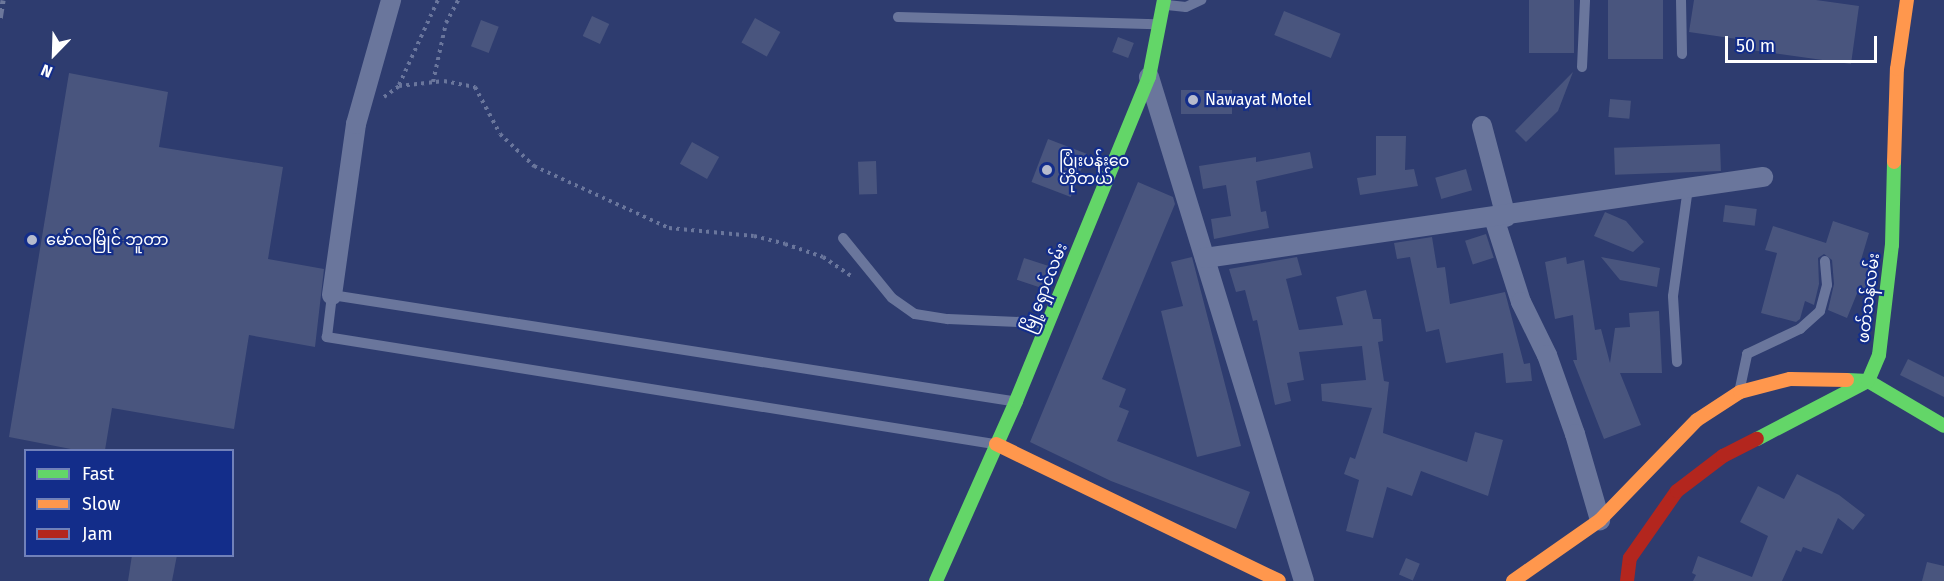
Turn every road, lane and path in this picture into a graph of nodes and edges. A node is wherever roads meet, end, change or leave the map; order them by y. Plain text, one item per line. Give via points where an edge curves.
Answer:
1 (390, 0) edge
2 (438, 0) edge
3 (458, 0) edge
4 (1201, 0) edge
5 (1585, 0) edge
6 (1681, 0) edge
7 (1907, 0) edge
8 (1163, 3) edge
9 (898, 17) dead end
10 (1160, 24) junction
11 (1682, 54) dead end
12 (1582, 67) dead end
13 (1149, 77) junction
14 (433, 82) junction
15 (399, 86) junction
16 (356, 124) junction
17 (1482, 126) dead end
18 (1763, 177) dead end
19 (1688, 188) junction
20 (1500, 217) junction
21 (843, 238) dead end
22 (1205, 258) junction
23 (1825, 261) dead end
24 (858, 281) dead end
25 (332, 295) junction
26 (1048, 323) junction
27 (1677, 362) dead end
28 (1868, 381) junction
29 (1740, 392) junction
30 (1016, 401) junction
31 (1944, 426) edge
32 (996, 444) junction
33 (1600, 520) junction
34 (936, 581) edge
35 (1279, 581) edge
36 (1304, 581) edge
37 (1513, 581) edge
38 (1627, 581) edge

1 - 16 street
2 - 15 path
3 - 14 path via 446,23
4 - 8 lane via 1186,7
5 - 12 lane
6 - 11 lane
7 - 28 main road, ဖတ်သန်လမ်း via 1897,69 1892,245 1879,355
8 - 10 main road, မြို့ရှောင်လမ်း
9 - 10 lane
10 - 13 main road, မြို့ရှောင်လမ်း
13 - 22 street
13 - 26 main road, မြို့ရှောင်လမ်း
14 - 15 path
14 - 24 path via 475,87 500,134 534,166 637,216 669,228 754,236 785,244 823,257
15 - 16 path
16 - 25 street
17 - 20 street
18 - 19 street
19 - 20 street
19 - 27 lane via 1673,296
20 - 22 street
20 - 33 street via 1521,302 1547,356
21 - 26 lane via 892,298 915,314
22 - 36 street
23 - 29 lane via 1827,285 1820,311 1800,329 1747,354
25 - 30 lane
25 - 32 lane via 327,337
26 - 30 main road, မြို့ရှောင်လမ်း
28 - 29 main road via 1790,379
28 - 31 main road
28 - 38 main road via 1723,456 1677,492 1630,558
29 - 33 main road via 1697,420
30 - 32 main road, မြို့ရှောင်လမ်း
32 - 34 main road, မြို့ရှောင်လမ်း
32 - 35 main road
33 - 37 main road

